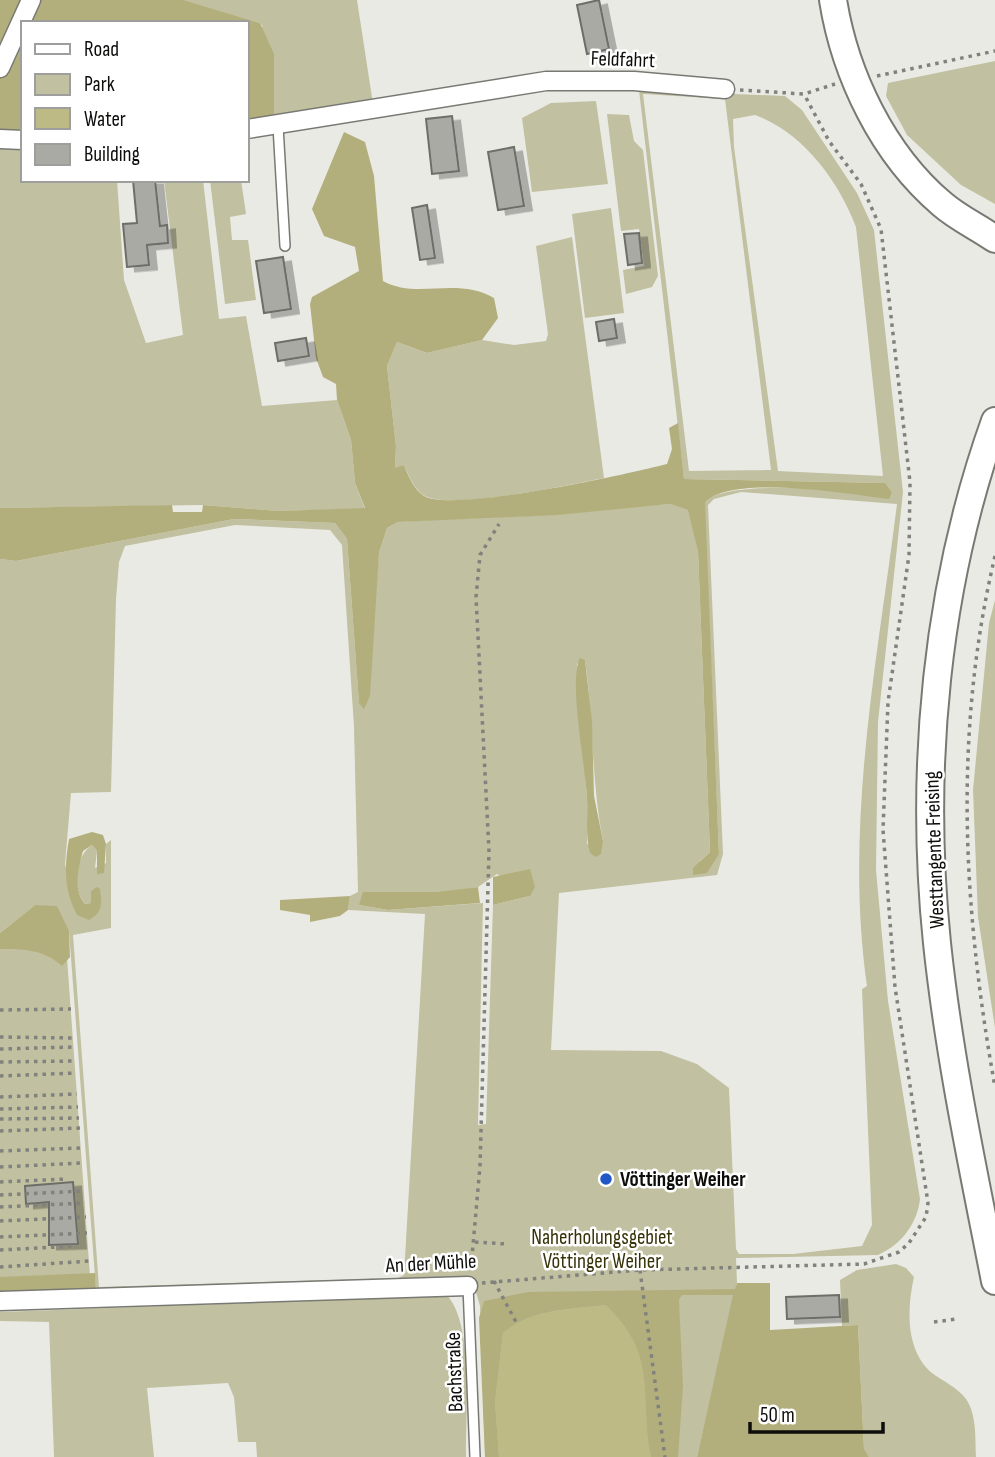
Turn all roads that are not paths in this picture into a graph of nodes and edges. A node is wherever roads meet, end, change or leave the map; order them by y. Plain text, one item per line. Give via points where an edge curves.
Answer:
1 (31, 0) edge
2 (833, 0) edge
3 (21, 21) edge
4 (21, 22) edge
5 (0, 68) edge
6 (725, 89) road end
7 (278, 126) junction
8 (248, 129) edge
9 (0, 139) edge
10 (21, 140) edge
11 (991, 234) edge
12 (285, 246) dead end
13 (995, 421) edge
14 (995, 1281) edge
15 (468, 1286) joint
16 (0, 1301) edge
17 (475, 1457) edge

1 - 3 street
2 - 11 main road via 856,80 891,147 942,204
4 - 5 street
6 - 7 street, Feldfahrt via 634,81 546,81
7 - 8 street, Feldfahrt
7 - 12 lane
9 - 10 street
13 - 14 main road, Westtangente Freising via 952,577 935,705 930,794 932,875 946,1017
15 - 16 street, An der Mühle
15 - 17 lane, Bachstraße

